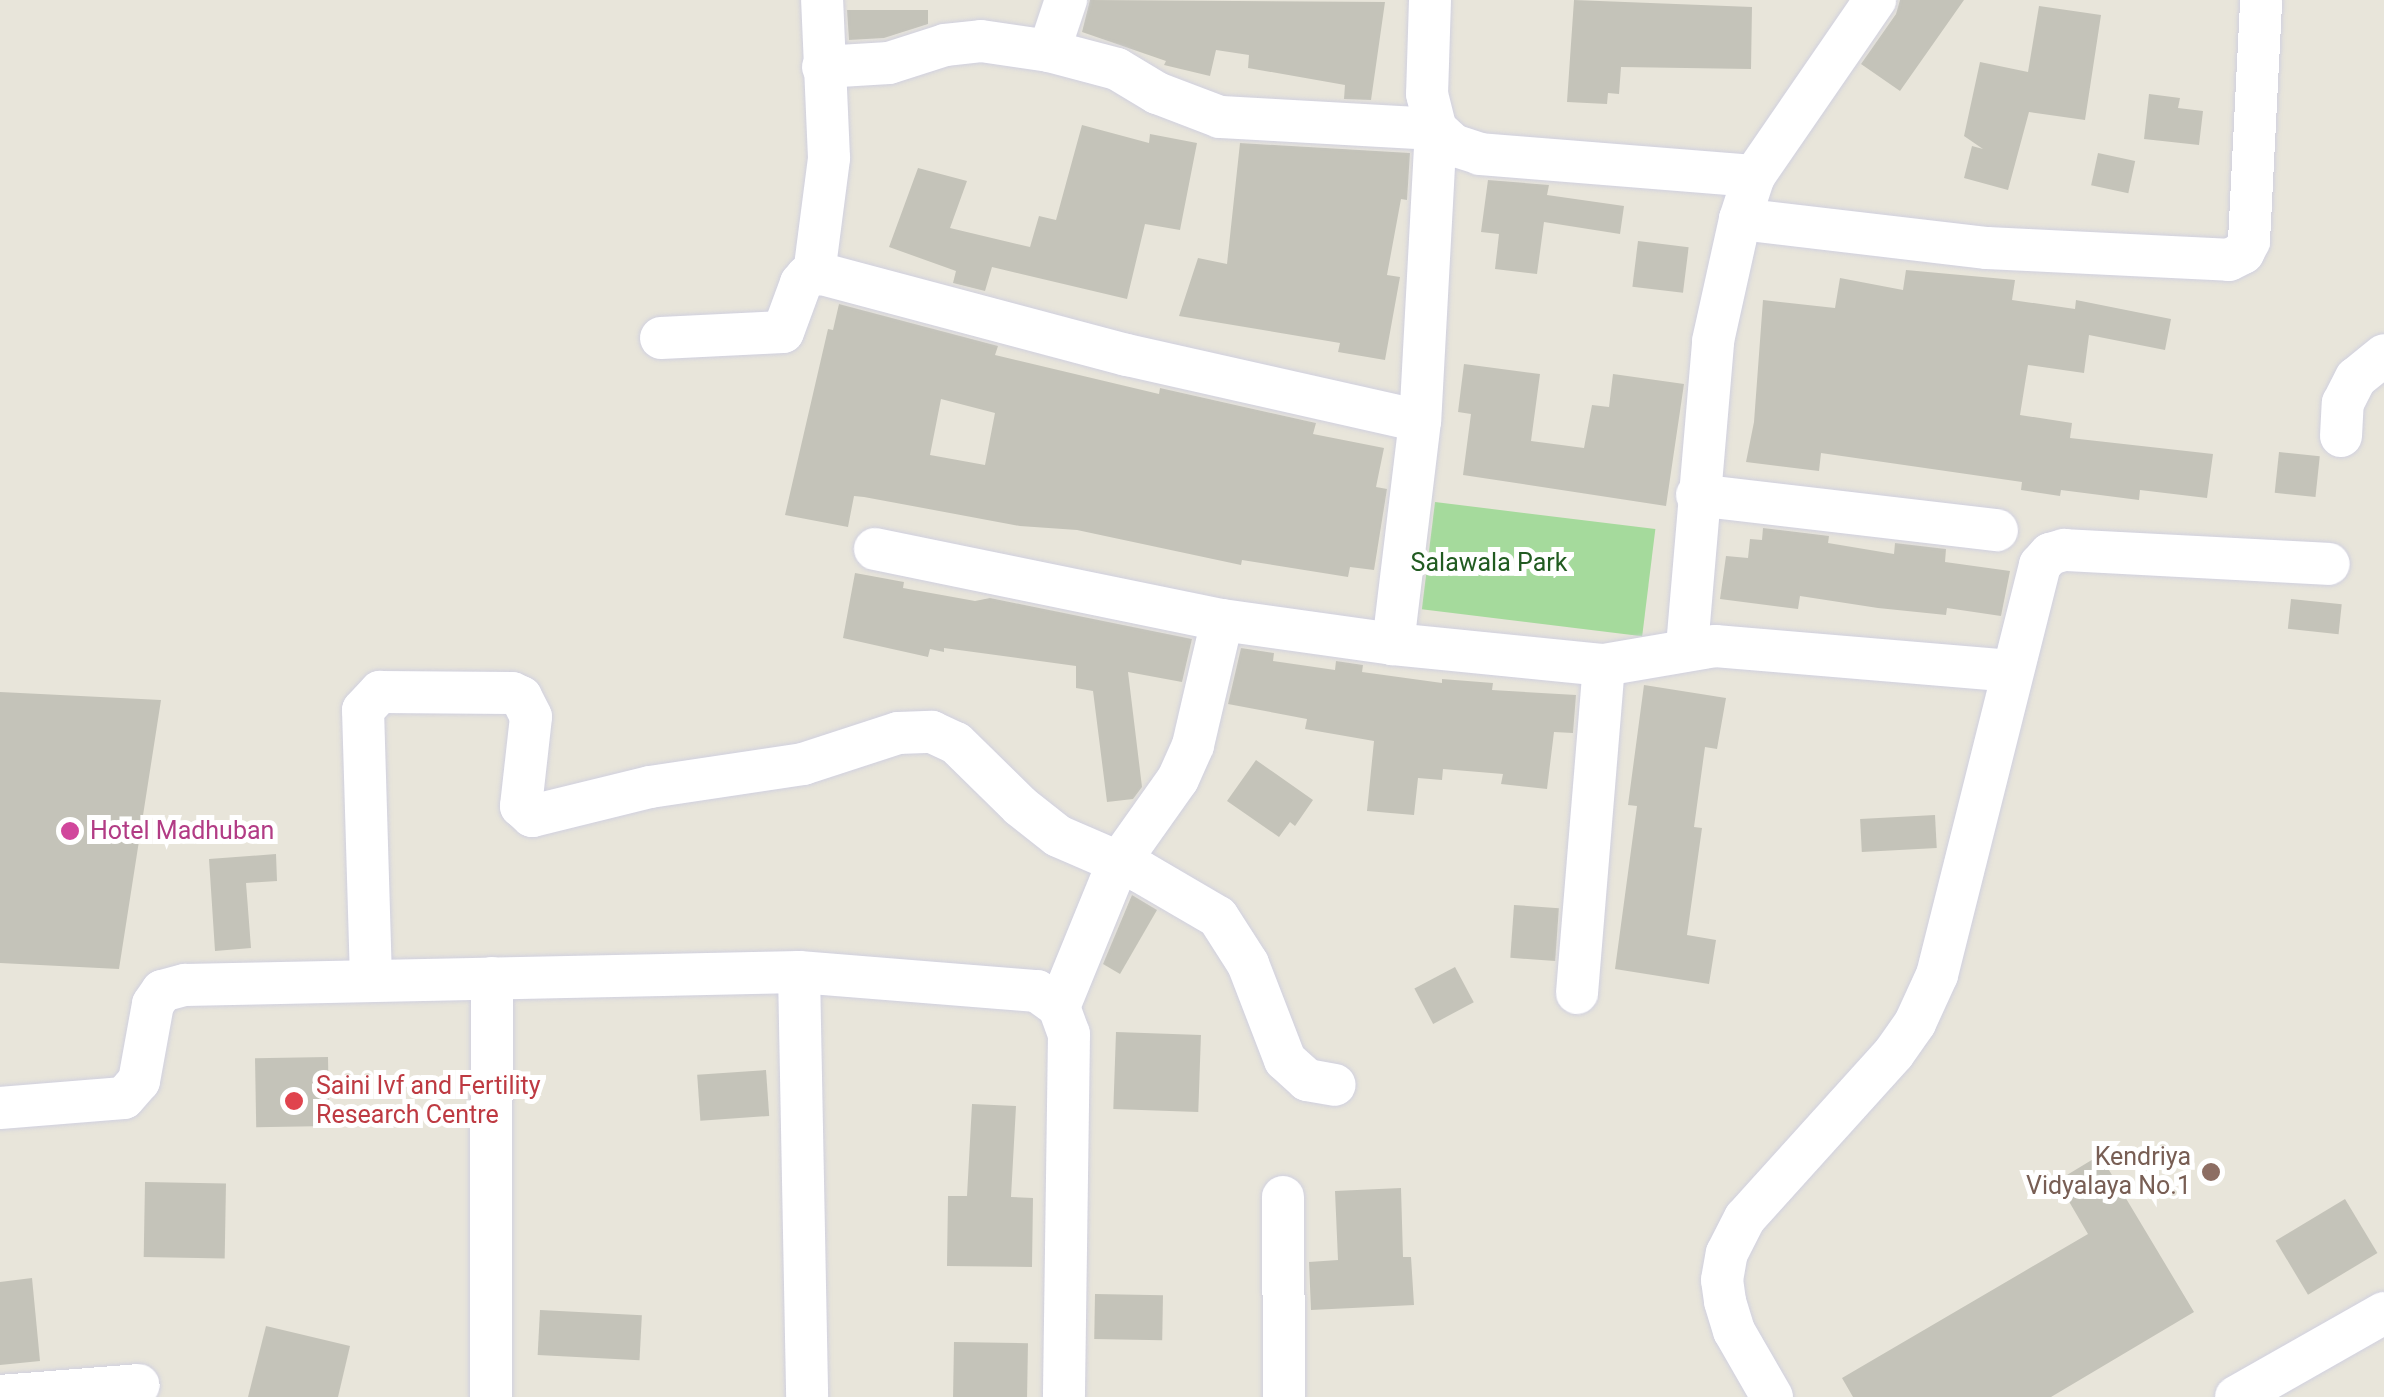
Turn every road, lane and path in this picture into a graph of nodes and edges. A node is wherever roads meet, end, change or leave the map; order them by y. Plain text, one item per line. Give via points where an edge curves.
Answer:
1 (822, 0) edge
2 (1066, 0) edge
3 (1430, 0) edge
4 (1875, 0) edge
5 (2260, 0) edge
6 (1049, 51) junction
7 (823, 67) junction
8 (1436, 129) junction
9 (1754, 176) junction
10 (1740, 219) junction
11 (814, 274) junction
12 (661, 338) dead end
13 (2384, 355) edge
14 (1420, 421) junction
15 (2341, 436) dead end
16 (1697, 495) junction
17 (1997, 530) dead end
18 (875, 549) dead end
19 (2329, 564) dead end
20 (1222, 620) junction
21 (1393, 644) junction
22 (1687, 647) junction
23 (1604, 665) junction
24 (2012, 671) junction
25 (1118, 865) junction
26 (799, 972) junction
27 (492, 978) junction
28 (371, 979) junction
29 (1578, 992) dead end
30 (1060, 1007) junction
31 (1335, 1084) dead end
32 (0, 1108) edge
33 (1283, 1198) dead end
34 (2384, 1312) edge
35 (138, 1385) dead end
36 (0, 1396) edge
37 (491, 1397) edge
38 (807, 1397) edge
39 (1064, 1397) edge
40 (1284, 1397) edge
41 (1772, 1397) edge
42 (2236, 1397) edge

1 - 7 street
2 - 6 street
3 - 8 street via 1427,94
4 - 9 street
5 - 10 street via 2250,241 2229,260 1986,248
6 - 7 street via 960,41 889,63
6 - 8 street via 1118,70 1220,117
7 - 11 street via 829,158
8 - 9 street via 1453,145 1480,154
8 - 14 street
9 - 10 street
10 - 16 street via 1716,321
11 - 12 street via 801,283 783,332
11 - 14 street
13 - 15 street via 2356,378 2342,403
14 - 21 street
16 - 17 street
16 - 22 street
18 - 20 street
19 - 24 street via 2050,554 2035,575
20 - 21 street
20 - 25 street via 1178,780
21 - 23 street
22 - 23 street
22 - 24 street
23 - 29 street
24 - 41 street via 1938,975 1915,1023 1745,1218 1727,1253 1722,1280 1734,1331
25 - 28 street via 1048,829 956,744 932,732 898,733 802,764 650,787 532,816 521,806 531,717 521,697 380,692 363,710
25 - 30 street
25 - 31 street via 1218,917 1248,964 1285,1060 1308,1080
26 - 27 street
26 - 30 street via 1037,992
26 - 38 street
27 - 28 street
27 - 37 street
28 - 32 street via 173,987 153,1004 134,1091 124,1098
30 - 39 street via 1069,1034
33 - 40 street
34 - 42 street
35 - 36 street

